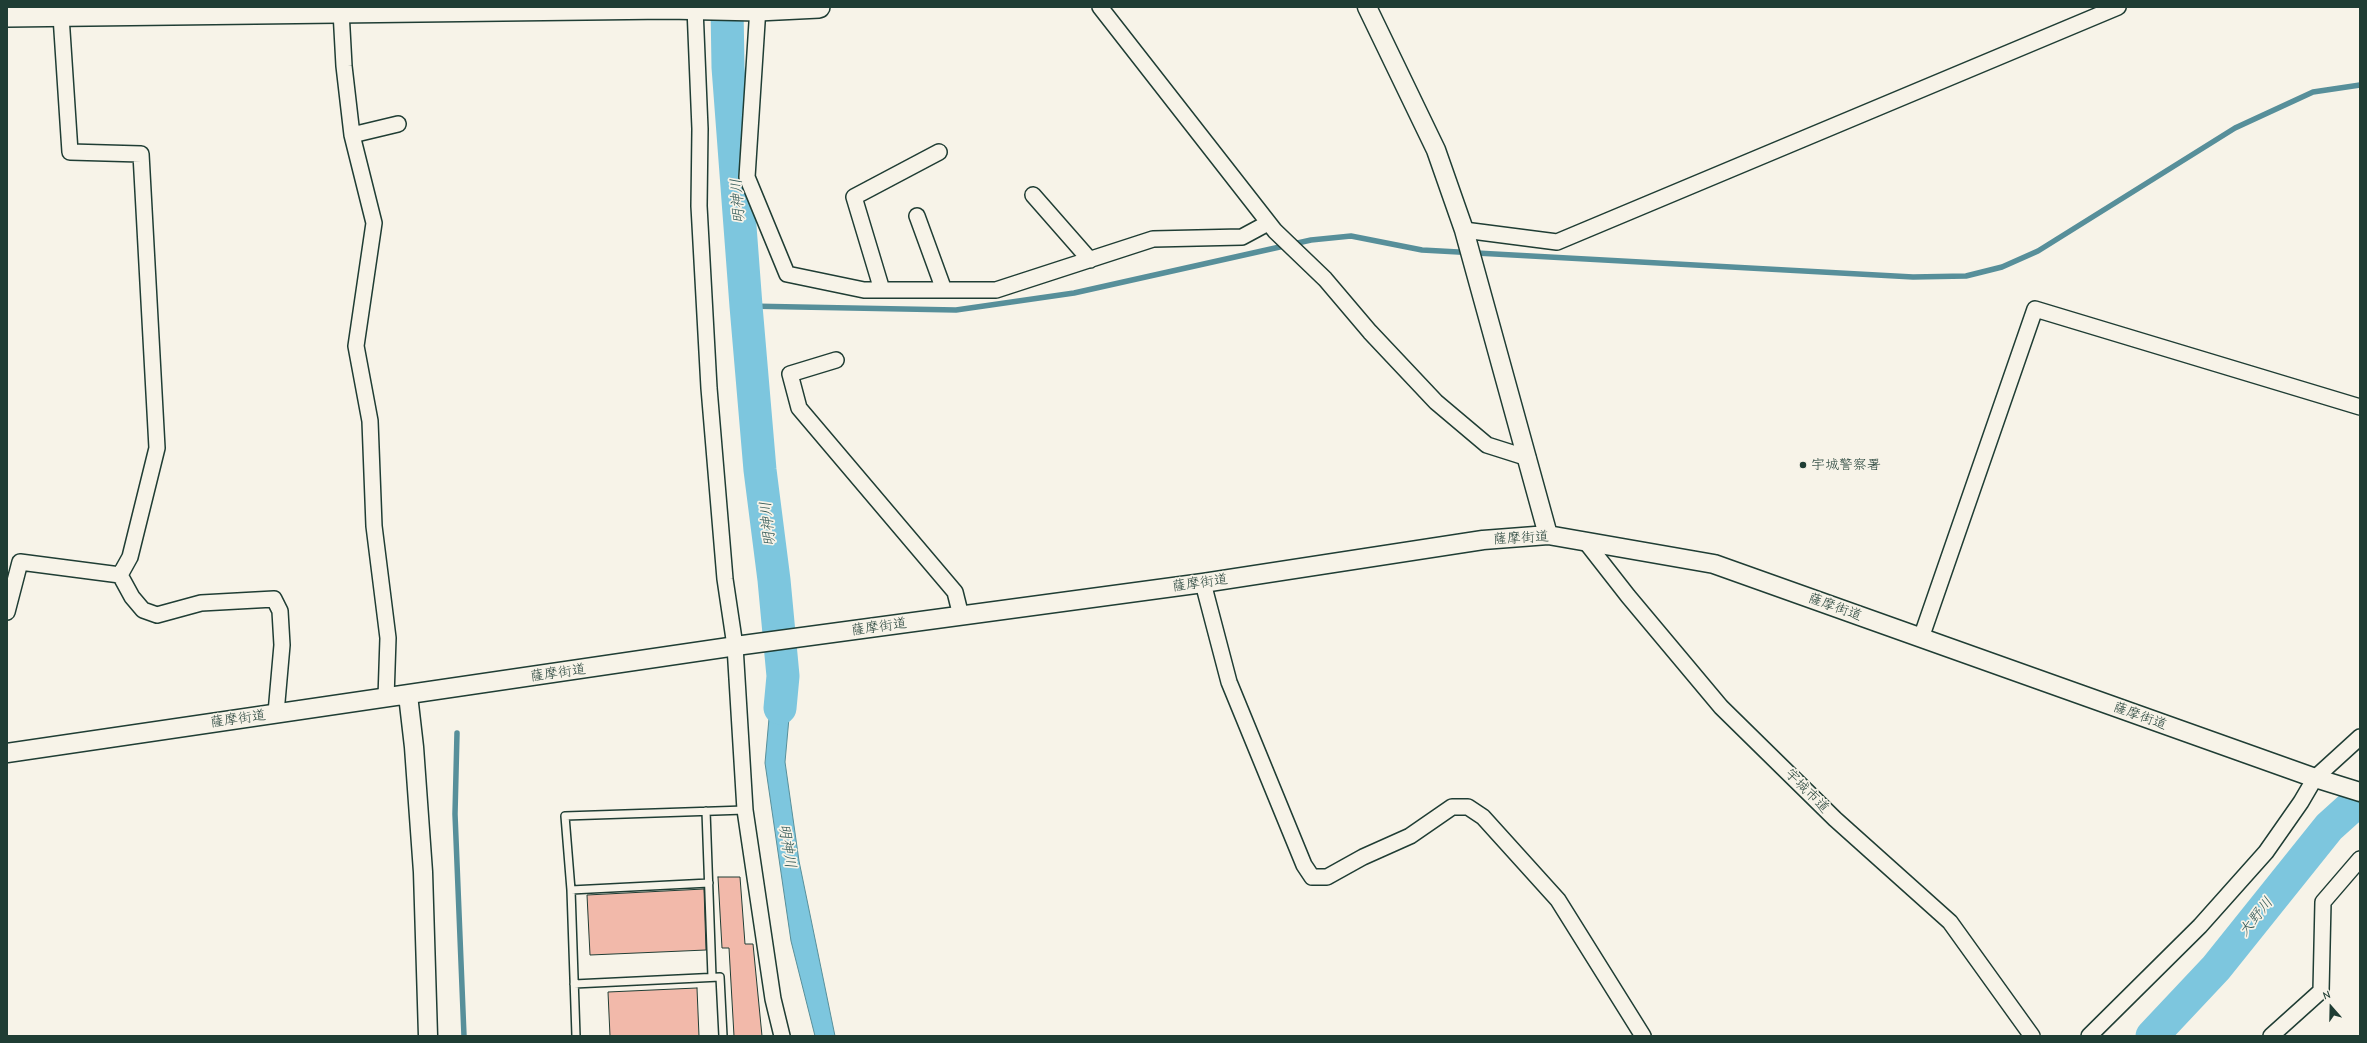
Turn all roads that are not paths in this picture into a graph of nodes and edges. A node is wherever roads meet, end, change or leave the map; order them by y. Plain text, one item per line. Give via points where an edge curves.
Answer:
1 (819, 7) edge
2 (1100, 7) edge
3 (1367, 7) edge
4 (2118, 7) edge
5 (668, 8) edge
6 (380, 9) edge
7 (703, 9) junction
8 (754, 9) edge
9 (341, 11) junction
10 (7, 16) edge
11 (61, 16) junction
12 (398, 124) dead end
13 (352, 135) junction
14 (939, 152) dead end
15 (1033, 195) dead end
16 (917, 216) dead end
17 (1271, 227) junction
18 (1466, 236) junction
19 (1090, 260) junction
20 (882, 290) junction
21 (944, 290) junction
22 (836, 360) dead end
23 (2360, 407) edge
24 (1528, 458) junction
25 (1548, 535) junction
26 (1585, 541) junction
27 (120, 575) junction
28 (1203, 583) junction
29 (7, 612) edge
30 (961, 616) junction
31 (1921, 638) junction
32 (739, 646) junction
33 (408, 695) junction
34 (386, 698) junction
35 (276, 713) junction
36 (2360, 737) edge
37 (7, 753) edge
38 (2319, 780) junction
39 (2360, 792) edge
40 (745, 810) junction
41 (706, 811) junction
42 (2360, 859) edge
43 (709, 883) junction
44 (571, 890) junction
45 (712, 977) junction
46 (574, 984) junction
47 (428, 1036) edge
48 (576, 1036) edge
49 (722, 1036) edge
50 (782, 1036) edge
51 (1643, 1036) edge
52 (2032, 1036) edge
53 (2089, 1036) edge
54 (2271, 1036) edge

1 - 8 main road
2 - 17 street
3 - 18 street via 1436,150
4 - 18 street via 1557,242
5 - 6 main road
5 - 7 main road
6 - 9 main road
7 - 8 main road
7 - 32 street via 699,206 709,388 725,579
8 - 20 street via 747,177 787,274 864,290
9 - 11 main road
9 - 13 street
10 - 11 main road
11 - 27 street via 70,152 141,154 157,448 130,557
12 - 13 street
13 - 34 street via 374,223 356,346 370,421 374,526 388,638
14 - 20 street via 854,197
15 - 19 street
16 - 21 street
17 - 19 street via 1242,237 1153,239
17 - 24 street via 1325,279 1370,332 1436,402 1488,445
18 - 24 street
19 - 21 street via 996,290
20 - 21 street
22 - 30 street via 790,374 799,408 955,592
23 - 31 street via 2035,309
24 - 25 street
25 - 26 street, 薩摩街道
25 - 28 street, 薩摩街道 via 1483,540
26 - 31 street, 薩摩街道 via 1714,564
26 - 52 street, 宇城市道 via 1721,707 1835,819 1950,922
27 - 29 street via 20,562
27 - 35 street via 132,597 143,610 157,615 200,603 274,599 280,610 282,645
28 - 30 street, 薩摩街道
28 - 51 street via 1229,682 1304,865 1312,877 1327,877 1410,836 1452,807 1468,807 1483,817 1558,900
30 - 32 street, 薩摩街道
31 - 38 street, 薩摩街道
32 - 33 street, 薩摩街道
32 - 40 street
33 - 34 street, 薩摩街道
33 - 47 street via 423,872
34 - 35 street, 薩摩街道
35 - 37 street, 薩摩街道
36 - 38 street
38 - 39 street, 薩摩街道
38 - 53 street via 2266,852 2200,926
40 - 41 lane
40 - 50 street via 773,998
41 - 43 lane
41 - 44 lane via 565,816
42 - 54 street via 2323,902 2321,991
43 - 44 lane
43 - 45 lane
44 - 46 lane
45 - 46 lane
45 - 49 lane via 720,977
46 - 48 lane

